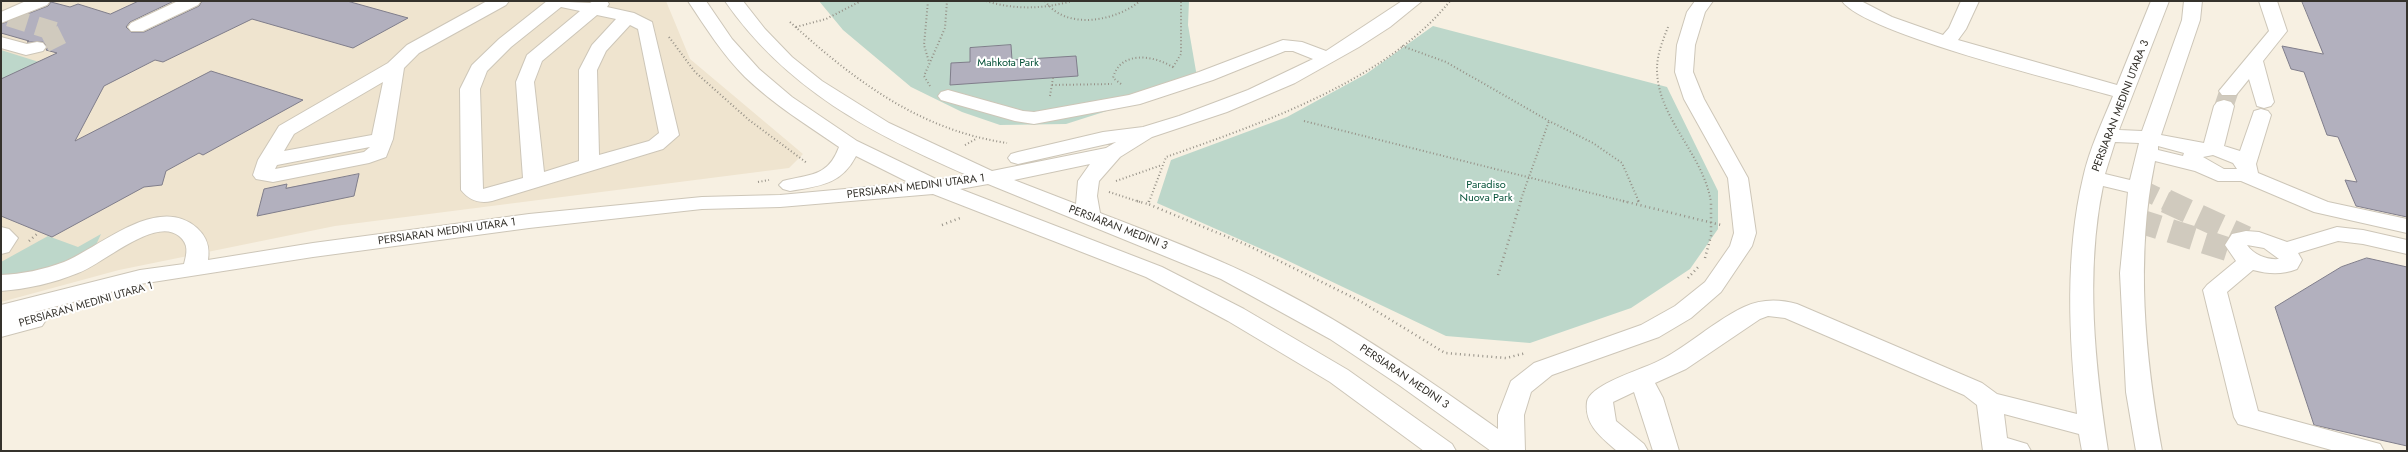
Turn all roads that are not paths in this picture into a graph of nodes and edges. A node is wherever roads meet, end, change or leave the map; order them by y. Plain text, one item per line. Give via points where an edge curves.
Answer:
1 (42, 1) edge
2 (192, 1) edge
3 (500, 1) edge
4 (558, 1) edge
5 (698, 1) edge
6 (734, 1) edge
7 (1413, 1) edge
8 (1704, 1) edge
9 (1851, 1) edge
10 (1970, 1) edge
11 (2160, 1) edge
12 (2193, 1) edge
13 (2268, 1) edge
14 (599, 5) edge
15 (5, 17) edge
16 (628, 17) junction
17 (137, 26) dead end
18 (1948, 40) junction
19 (1, 42) edge
20 (37, 47) tunnel mouth
21 (1327, 58) junction
22 (2254, 62) junction
23 (395, 67) junction
24 (2125, 93) junction
25 (948, 96) road end
26 (1145, 133) junction
27 (2108, 135) junction
28 (850, 145) junction
29 (2148, 145) junction
30 (1113, 153) junction
31 (2204, 155) junction
32 (590, 164) junction
33 (965, 167) junction
34 (2245, 169) junction
35 (909, 176) junction
36 (990, 177) junction
37 (2094, 178) junction
38 (534, 181) junction
39 (790, 185) junction
40 (935, 187) junction
41 (2138, 188) junction
42 (702, 203) junction
43 (1090, 217) junction
44 (2407, 226) edge
45 (1, 234) edge
46 (1, 247) edge
47 (2407, 247) edge
48 (194, 270) junction
49 (1, 283) edge
50 (1, 314) edge
51 (28, 322) junction
52 (1, 330) edge
53 (1, 344) edge
54 (1639, 378) junction
55 (1989, 401) junction
56 (2093, 439) edge
57 (2003, 449) edge
58 (2152, 449) edge
59 (1443, 451) edge
60 (1511, 451) edge
61 (1635, 451) edge
62 (1666, 451) edge
63 (2371, 451) edge

1 - 15 street
2 - 17 street
3 - 23 street via 413,49
4 - 14 street
4 - 38 street via 505,43 479,69 470,89 472,190 484,196
5 - 28 street via 725,43 752,73 785,101
6 - 33 street, PERSIARAN MEDINI 3 via 762,38 793,68 843,106
7 - 21 street, PERSIARAN MEDINI UTARA 1 via 1379,28
8 - 60 street via 1696,12 1690,32 1684,72 1694,100 1738,178 1745,233 1741,246 1714,287 1683,312 1650,331 1543,369 1520,386 1511,415
9 - 18 street via 1857,9 1871,16
10 - 18 street via 1957,29
11 - 24 street, PERSIARAN MEDINI UTARA 3
12 - 29 street via 2191,20
13 - 22 street via 2278,31
14 - 16 street
14 - 38 street via 558,36 534,59 525,82
16 - 32 street via 598,49 588,70
16 - 32 street via 646,26 669,135 656,145
18 - 24 street via 1970,50
19 - 20 street via 26,50
21 - 25 street via 1296,46 1283,45 1147,96 1034,118 1022,117
21 - 26 street, PERSIARAN MEDINI UTARA 1 via 1230,104
22 - 31 street via 2226,98
22 - 34 street via 2262,108
23 - 23 street via 286,130 268,160 383,139
24 - 27 street, PERSIARAN MEDINI UTARA 3
26 - 30 street, PERSIARAN MEDINI UTARA 1
26 - 33 street, PERSIARAN MEDINI UTARA 1 via 1104,138 1033,155
27 - 29 street
27 - 37 street, PERSIARAN MEDINI UTARA 3
28 - 35 street
28 - 39 street via 840,170 826,178
29 - 31 street
29 - 41 street
30 - 36 street, PERSIARAN MEDINI UTARA 1
30 - 43 street via 1091,174 1085,188
31 - 34 street via 2232,155
32 - 38 street
33 - 35 street, PERSIARAN MEDINI UTARA 1
33 - 36 street, PERSIARAN MEDINI 3
34 - 44 street via 2322,207
35 - 39 street, PERSIARAN MEDINI UTARA 1
35 - 40 street
36 - 40 street, PERSIARAN MEDINI UTARA 1
36 - 43 street, PERSIARAN MEDINI 3 via 1026,194
37 - 41 street
37 - 56 street, PERSIARAN MEDINI UTARA 3 via 2083,265 2083,346
39 - 42 street, PERSIARAN MEDINI UTARA 1
40 - 42 street, PERSIARAN MEDINI UTARA 1 via 780,201
40 - 59 street via 1154,272 1339,376
41 - 58 street via 2131,273 2140,392
42 - 48 street, PERSIARAN MEDINI UTARA 1 via 514,223 313,250
43 - 60 street, PERSIARAN MEDINI 3 via 1230,274 1302,311 1385,362
45 - 46 street via 7,238
47 - 63 street via 2364,236 2337,234 2284,250 2261,240 2240,239 2237,242 2238,250 2251,260 2215,290 2247,417
48 - 49 street via 199,249 195,237 183,227 168,224 151,225 136,231 79,265 15,283
48 - 50 street, PERSIARAN MEDINI UTARA 1 via 140,277
48 - 51 street, PERSIARAN MEDINI UTARA 1 via 138,292
51 - 52 street, PERSIARAN MEDINI UTARA 1
51 - 53 street
54 - 55 street via 1677,363 1752,313 1766,308 1789,310 1973,389
54 - 61 street via 1603,396 1600,401 1604,425
54 - 62 street via 1650,398
55 - 56 street
55 - 57 street

